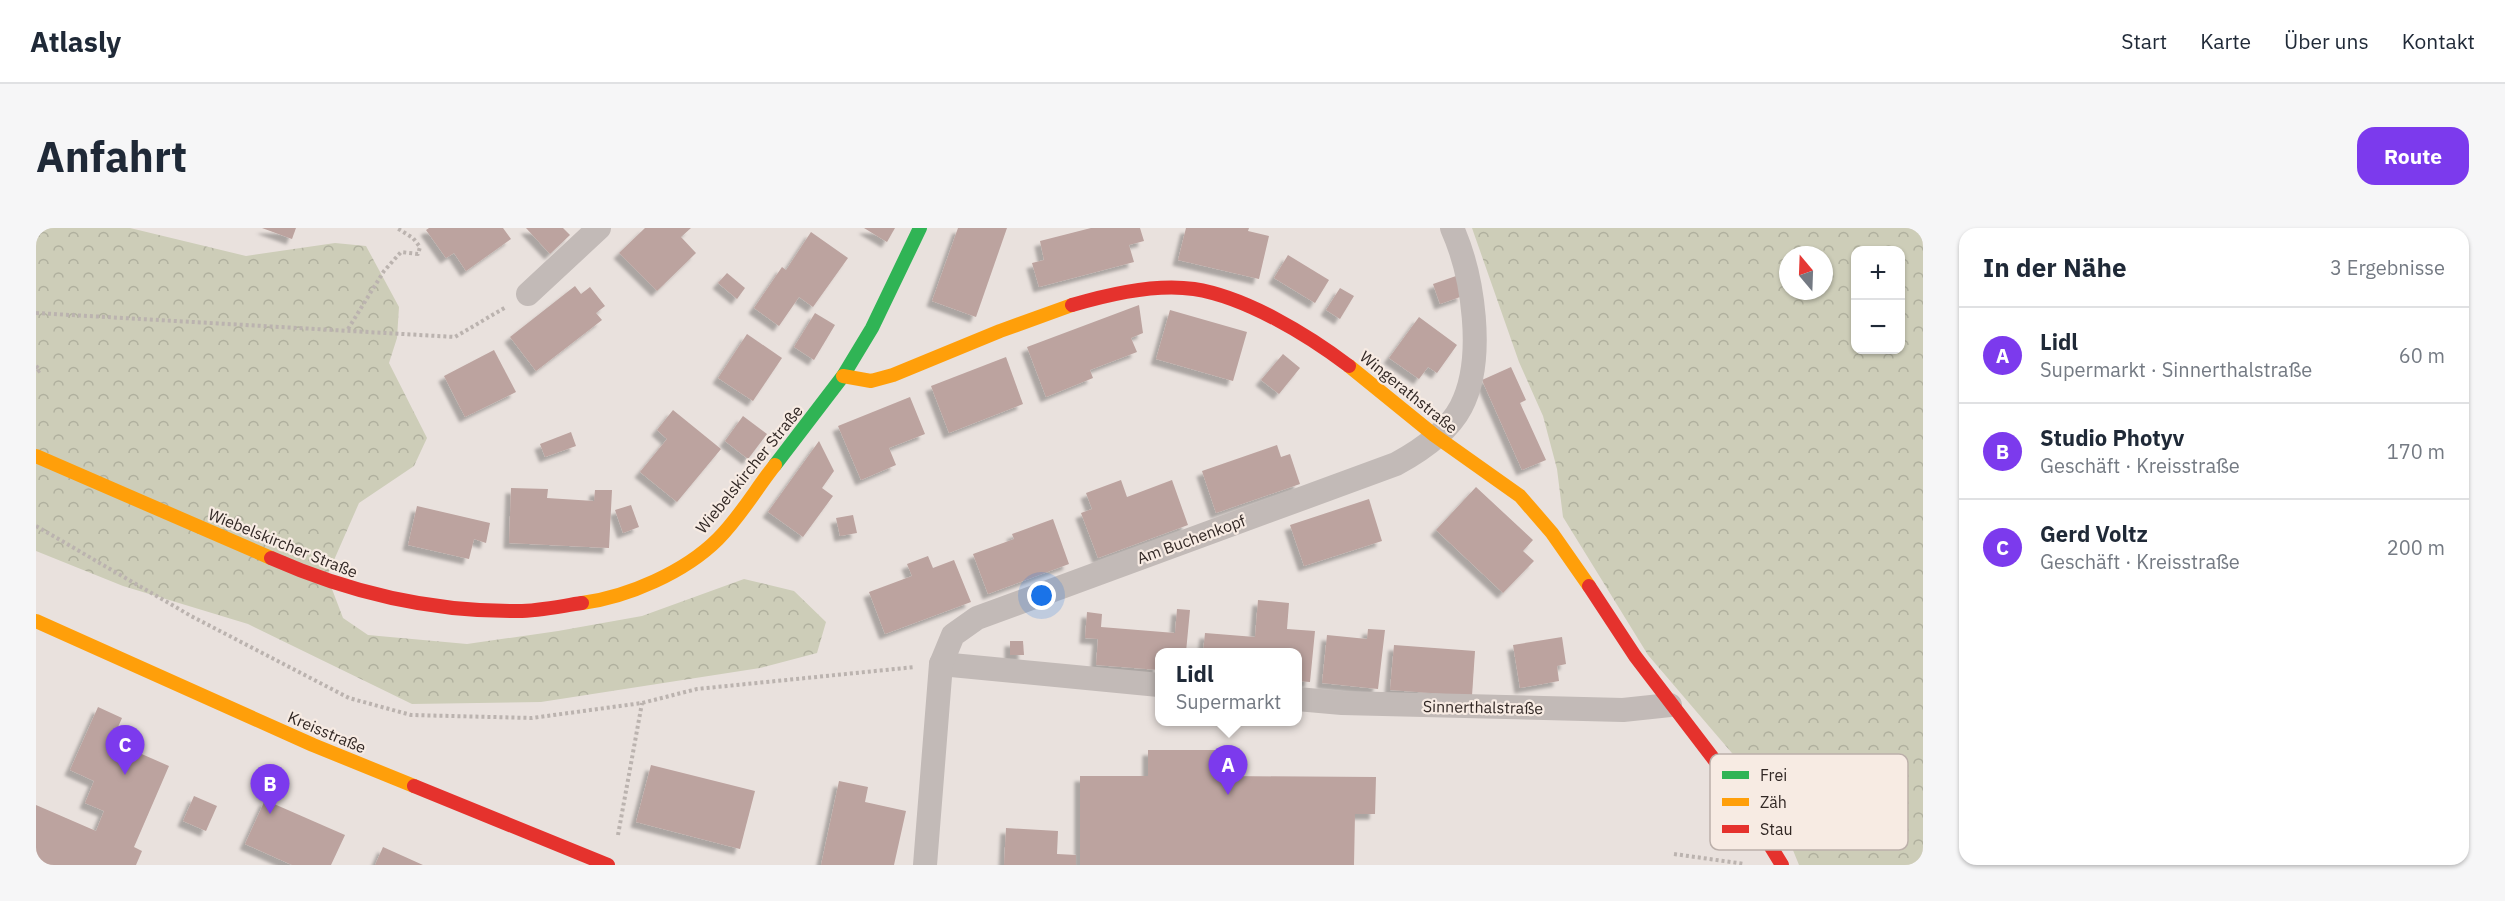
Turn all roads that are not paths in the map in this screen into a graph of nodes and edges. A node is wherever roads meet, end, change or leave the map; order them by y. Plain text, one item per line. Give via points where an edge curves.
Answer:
1 (599, 228) edge
2 (920, 228) edge
3 (1452, 228) edge
4 (528, 294) road end
5 (843, 376) junction
6 (1436, 436) junction
7 (36, 456) edge
8 (36, 621) edge
9 (941, 664) junction
10 (1155, 686) edge
11 (1302, 699) edge
12 (1670, 705) junction
13 (1710, 757) edge
14 (1775, 850) edge
15 (608, 865) edge
16 (925, 865) edge
17 (1782, 865) edge

1 - 4 street
2 - 5 street, Wiebelskircher Straße via 872,328
3 - 6 street, Am Buchenkopf via 1462,249 1473,299 1474,343 1461,407
5 - 6 street, Wingerathstraße via 871,381 893,375 1097,297 1148,288 1191,288 1227,298 1313,338
5 - 7 street, Wiebelskircher Straße via 718,539 682,566 639,588 597,601 519,611 450,608 370,595 291,567
6 - 9 street, Am Buchenkopf via 1417,453 1396,464 977,618 953,635
6 - 12 street, Wingerathstraße via 1518,494 1563,546
8 - 15 street, Kreisstraße via 313,745
9 - 10 street
9 - 16 street, Am Buchenkopf
11 - 12 street, Sinnerthalstraße via 1623,710
12 - 13 street, Wingerathstraße
14 - 17 street, Wingerathstraße

